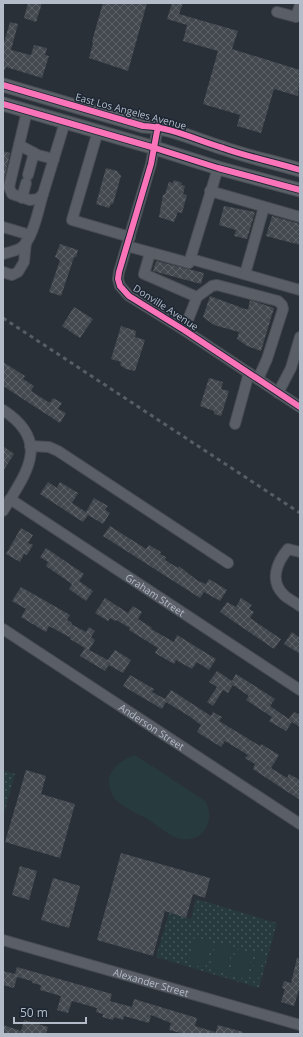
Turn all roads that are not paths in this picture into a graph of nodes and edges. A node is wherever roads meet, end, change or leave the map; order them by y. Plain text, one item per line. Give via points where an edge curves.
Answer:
1 (300, 5) edge
2 (277, 12) dead end
3 (3, 85) edge
4 (3, 104) edge
5 (28, 111) junction
6 (65, 122) junction
7 (158, 126) junction
8 (98, 131) junction
9 (19, 145) junction
10 (155, 148) junction
11 (34, 153) junction
12 (54, 159) junction
13 (218, 168) junction
14 (300, 170) edge
15 (300, 190) edge
16 (210, 191) junction
17 (6, 193) edge
18 (43, 194) junction
19 (22, 198) junction
20 (264, 207) junction
21 (300, 217) edge
22 (3, 227) edge
23 (28, 238) junction
24 (128, 241) junction
25 (150, 253) junction
26 (3, 254) edge
27 (191, 259) junction
28 (3, 272) edge
29 (245, 274) junction
30 (300, 290) edge
31 (197, 298) junction
32 (184, 330) junction
33 (300, 337) edge
34 (249, 373) junction
35 (258, 379) junction
36 (278, 393) junction
37 (300, 407) edge
38 (3, 410) edge
39 (235, 424) dead end
40 (30, 446) junction
41 (10, 499) junction
42 (3, 511) edge
43 (300, 552) edge
44 (228, 562) dead end
45 (300, 606) edge
46 (3, 629) edge
47 (300, 690) edge
48 (300, 824) edge
49 (3, 940) edge
50 (300, 1024) edge

1 - 2 street via 296,17
3 - 7 main road, East Los Angeles Avenue via 143,126
4 - 5 main road
5 - 6 main road
5 - 9 street
6 - 8 main road
6 - 12 street
7 - 10 street, Donville Avenue
7 - 14 main road, East Los Angeles Avenue
8 - 10 main road
8 - 24 street via 72,220
9 - 11 street
9 - 17 street
10 - 13 main road
10 - 24 street, Donville Avenue
11 - 12 street
11 - 19 street
12 - 18 street
13 - 15 main road
13 - 16 street
16 - 20 street
16 - 27 street
17 - 19 street
18 - 19 street via 38,199
18 - 23 street
20 - 21 street
20 - 29 street
22 - 23 street
23 - 26 street via 22,248
23 - 28 street via 24,262 18,272 12,275
24 - 25 street
24 - 32 street, Donville Avenue via 118,279 120,286 128,296
25 - 27 street via 189,264
25 - 31 street via 144,274
27 - 29 street
29 - 30 street
31 - 32 street
31 - 35 street via 217,285 278,301 282,305 283,310
32 - 34 street, Donville Avenue
33 - 36 street via 291,368
34 - 35 street, Donville Avenue
34 - 39 street
35 - 36 street, Donville Avenue
36 - 37 street, Donville Avenue
38 - 40 street via 22,426
40 - 41 street via 27,470
40 - 44 street via 49,447 58,451
41 - 42 street
41 - 47 street, Graham Street
43 - 45 street via 288,549 280,558 276,574 277,584 283,595
46 - 48 street, Anderson Street
49 - 50 street, Alexander Street

